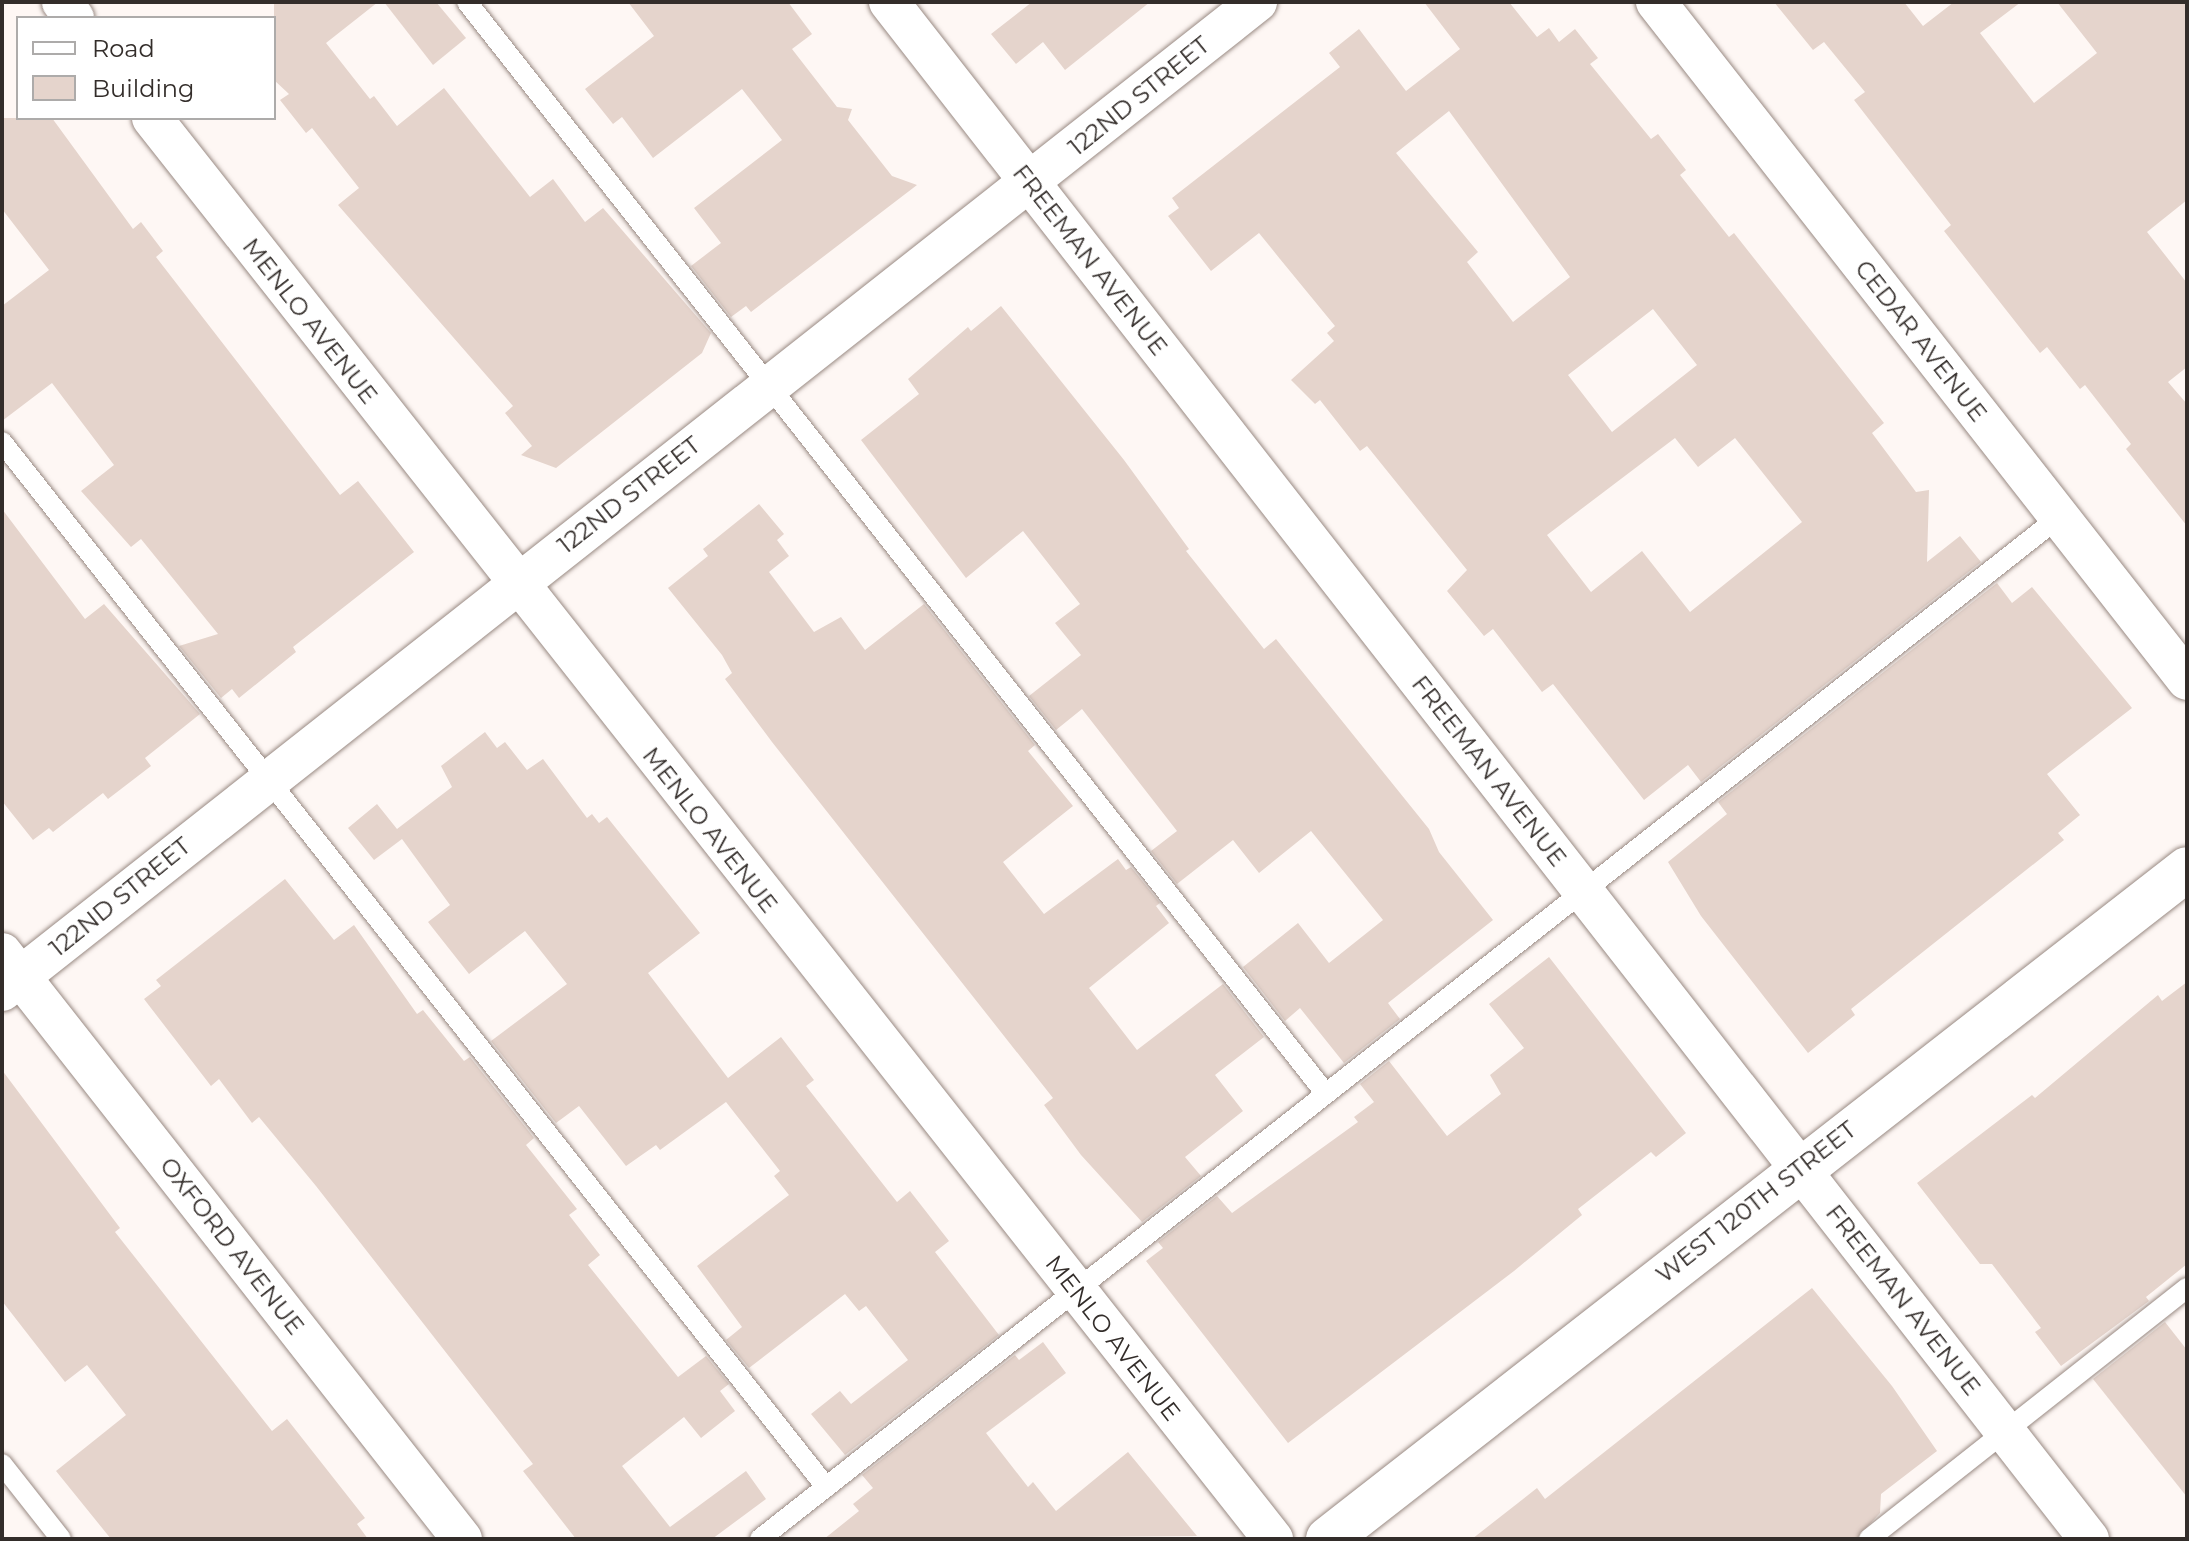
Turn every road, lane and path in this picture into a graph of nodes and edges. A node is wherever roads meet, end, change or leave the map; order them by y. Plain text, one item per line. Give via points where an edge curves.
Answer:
1 (467, 2) edge
2 (889, 2) edge
3 (1257, 2) edge
4 (1656, 2) edge
5 (154, 120) edge
6 (1031, 183) junction
7 (769, 386) junction
8 (2, 442) edge
9 (2059, 517) junction
10 (515, 584) junction
11 (2187, 680) edge
12 (268, 779) junction
13 (2187, 869) edge
14 (1584, 892) junction
15 (8, 973) edge
16 (1326, 1094) junction
17 (1799, 1168) junction
18 (2187, 1288) edge
19 (1076, 1291) junction
20 (2005, 1431) junction
21 (2, 1464) edge
22 (826, 1487) junction
23 (61, 1539) edge
24 (462, 1539) edge
25 (760, 1539) edge
26 (1273, 1539) edge
27 (1328, 1539) edge
28 (1869, 1539) edge
29 (2089, 1539) edge

1 - 7 lane
2 - 6 street, FREEMAN AVENUE
3 - 6 street, 122ND STREET
4 - 9 street, CEDAR AVENUE
5 - 10 street, MENLO AVENUE
6 - 7 street, 122ND STREET
6 - 14 street, FREEMAN AVENUE
7 - 10 street, 122ND STREET
7 - 16 lane
8 - 12 lane
9 - 11 street, CEDAR AVENUE
9 - 14 lane
10 - 12 street, 122ND STREET
10 - 19 street, MENLO AVENUE
12 - 15 street, 122ND STREET
12 - 22 lane
13 - 17 main road, WEST 120TH STREET
14 - 16 lane
14 - 17 street, FREEMAN AVENUE
15 - 24 street, OXFORD AVENUE
16 - 19 lane
17 - 20 street, FREEMAN AVENUE
17 - 27 main road, WEST 120TH STREET
18 - 20 lane
19 - 22 lane
19 - 26 street, MENLO AVENUE
20 - 28 lane
20 - 29 street, FREEMAN AVENUE
21 - 23 lane
22 - 25 lane

